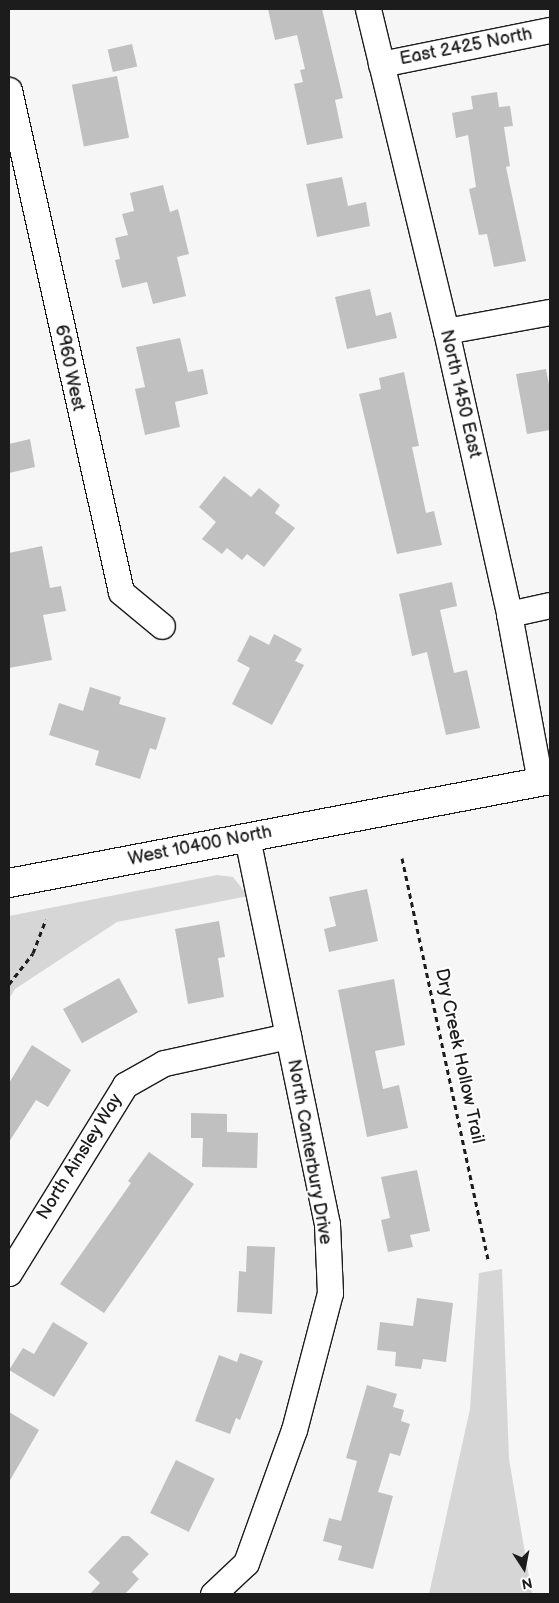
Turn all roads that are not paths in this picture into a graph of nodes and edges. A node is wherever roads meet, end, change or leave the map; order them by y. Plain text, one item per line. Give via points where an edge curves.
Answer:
1 (368, 9) edge
2 (550, 30) edge
3 (381, 64) junction
4 (9, 90) edge
5 (17, 172) edge
6 (550, 312) edge
7 (446, 331) junction
8 (550, 605) edge
9 (508, 614) junction
10 (162, 626) dead end
11 (545, 781) edge
12 (247, 836) junction
13 (9, 883) edge
14 (288, 1036) junction
15 (9, 1273) edge
16 (213, 1594) edge

1 - 3 street, North 1450 East
2 - 3 street, East 2425 North
3 - 7 street, North 1450 East
4 - 5 street, 6960 West
5 - 10 street, 6960 West via 120,592
6 - 7 street
7 - 9 street, North 1450 East
8 - 9 street
9 - 11 street, North 1450 East
11 - 12 street, West 10400 North
12 - 13 street, West 10400 North
12 - 14 street, North Canterbury Drive
14 - 15 street, North Ainsley Way via 164,1063 125,1085
14 - 16 street, North Canterbury Drive via 327,1224 330,1293 294,1430 246,1563

